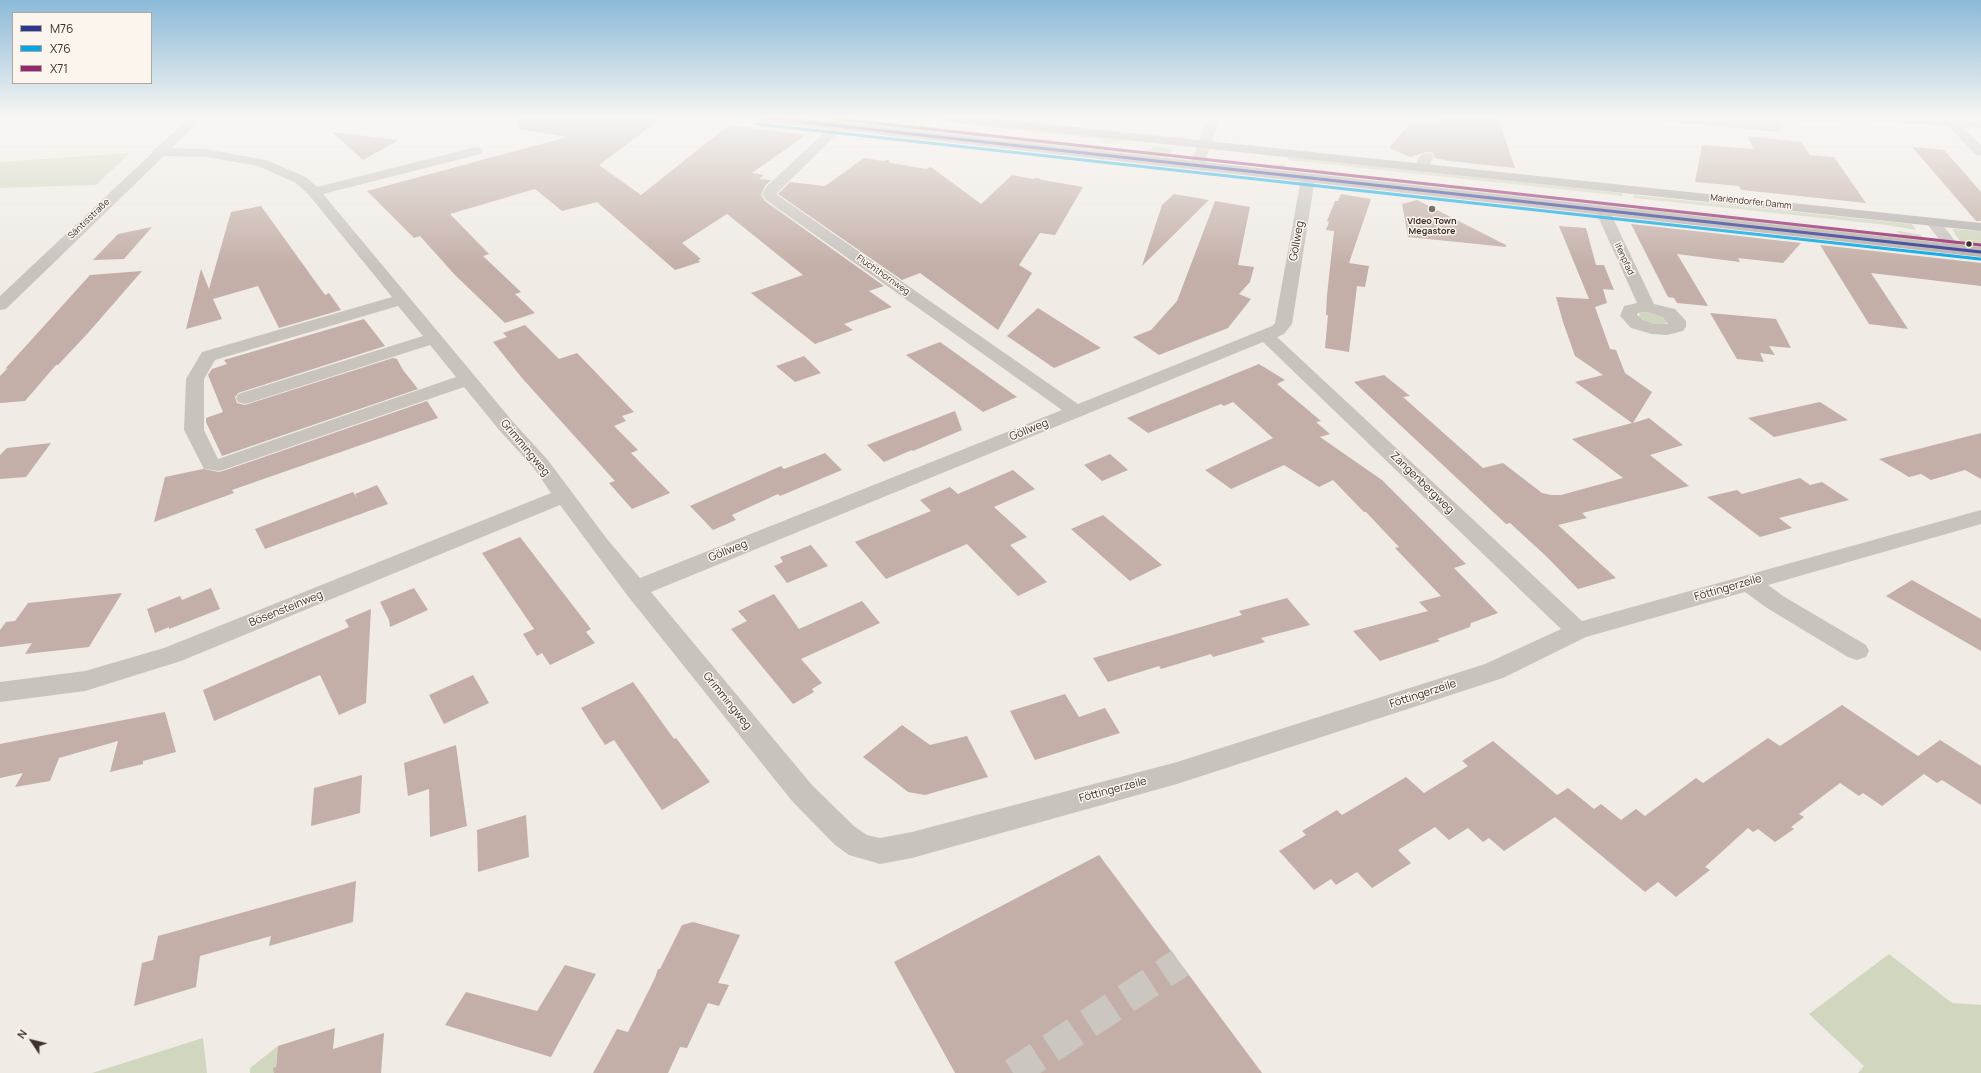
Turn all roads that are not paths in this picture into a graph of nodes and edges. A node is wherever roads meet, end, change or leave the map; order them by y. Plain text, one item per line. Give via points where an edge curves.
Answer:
1 (142, 167) edge
2 (271, 167) edge
3 (412, 167) edge
4 (795, 167) edge
5 (1207, 167) edge
6 (1468, 167) edge
7 (1308, 178) junction
8 (314, 192) junction
9 (1602, 210) junction
10 (1933, 222) junction
11 (1981, 227) edge
12 (1954, 249) junction
13 (1981, 252) edge
14 (403, 299) junction
15 (0, 305) edge
16 (1647, 307) dead end
17 (1265, 335) junction
18 (433, 338) junction
19 (468, 379) junction
20 (245, 398) dead end
21 (1076, 411) junction
22 (563, 496) junction
23 (1981, 517) edge
24 (1748, 582) junction
25 (636, 589) junction
26 (1578, 631) junction
27 (1857, 651) dead end
28 (0, 692) edge
29 (859, 846) joint

1 - 15 street, Säntisstraße
2 - 8 street, Grimmingweg via 301,180
3 - 8 street
4 - 21 street, Fluchthornweg via 771,190 771,197
5 - 7 main road
6 - 10 main road, Mariendorfer Damm
7 - 9 main road
7 - 17 street, Göllweg via 1283,324 1278,330
8 - 14 street, Grimmingweg
9 - 12 main road
9 - 16 street, Ifenpfad
10 - 11 main road, Mariendorfer Damm
10 - 12 street
12 - 13 main road
14 - 18 street, Grimmingweg
14 - 19 street via 208,356 196,379 194,430 211,465 219,465
17 - 21 street, Göllweg
17 - 26 street, Zangenbergweg
18 - 19 street, Grimmingweg
18 - 20 street
19 - 22 street, Grimmingweg via 540,463
21 - 25 street, Göllweg
22 - 25 street, Grimmingweg
22 - 28 street, Bösensteinweg via 172,655 85,681
23 - 24 street, Föttingerzeile
24 - 26 street, Föttingerzeile
24 - 27 street via 1775,602
25 - 29 street, Grimmingweg via 802,793 845,836
26 - 29 street, Föttingerzeile via 1494,671 1177,773 912,845 880,851

